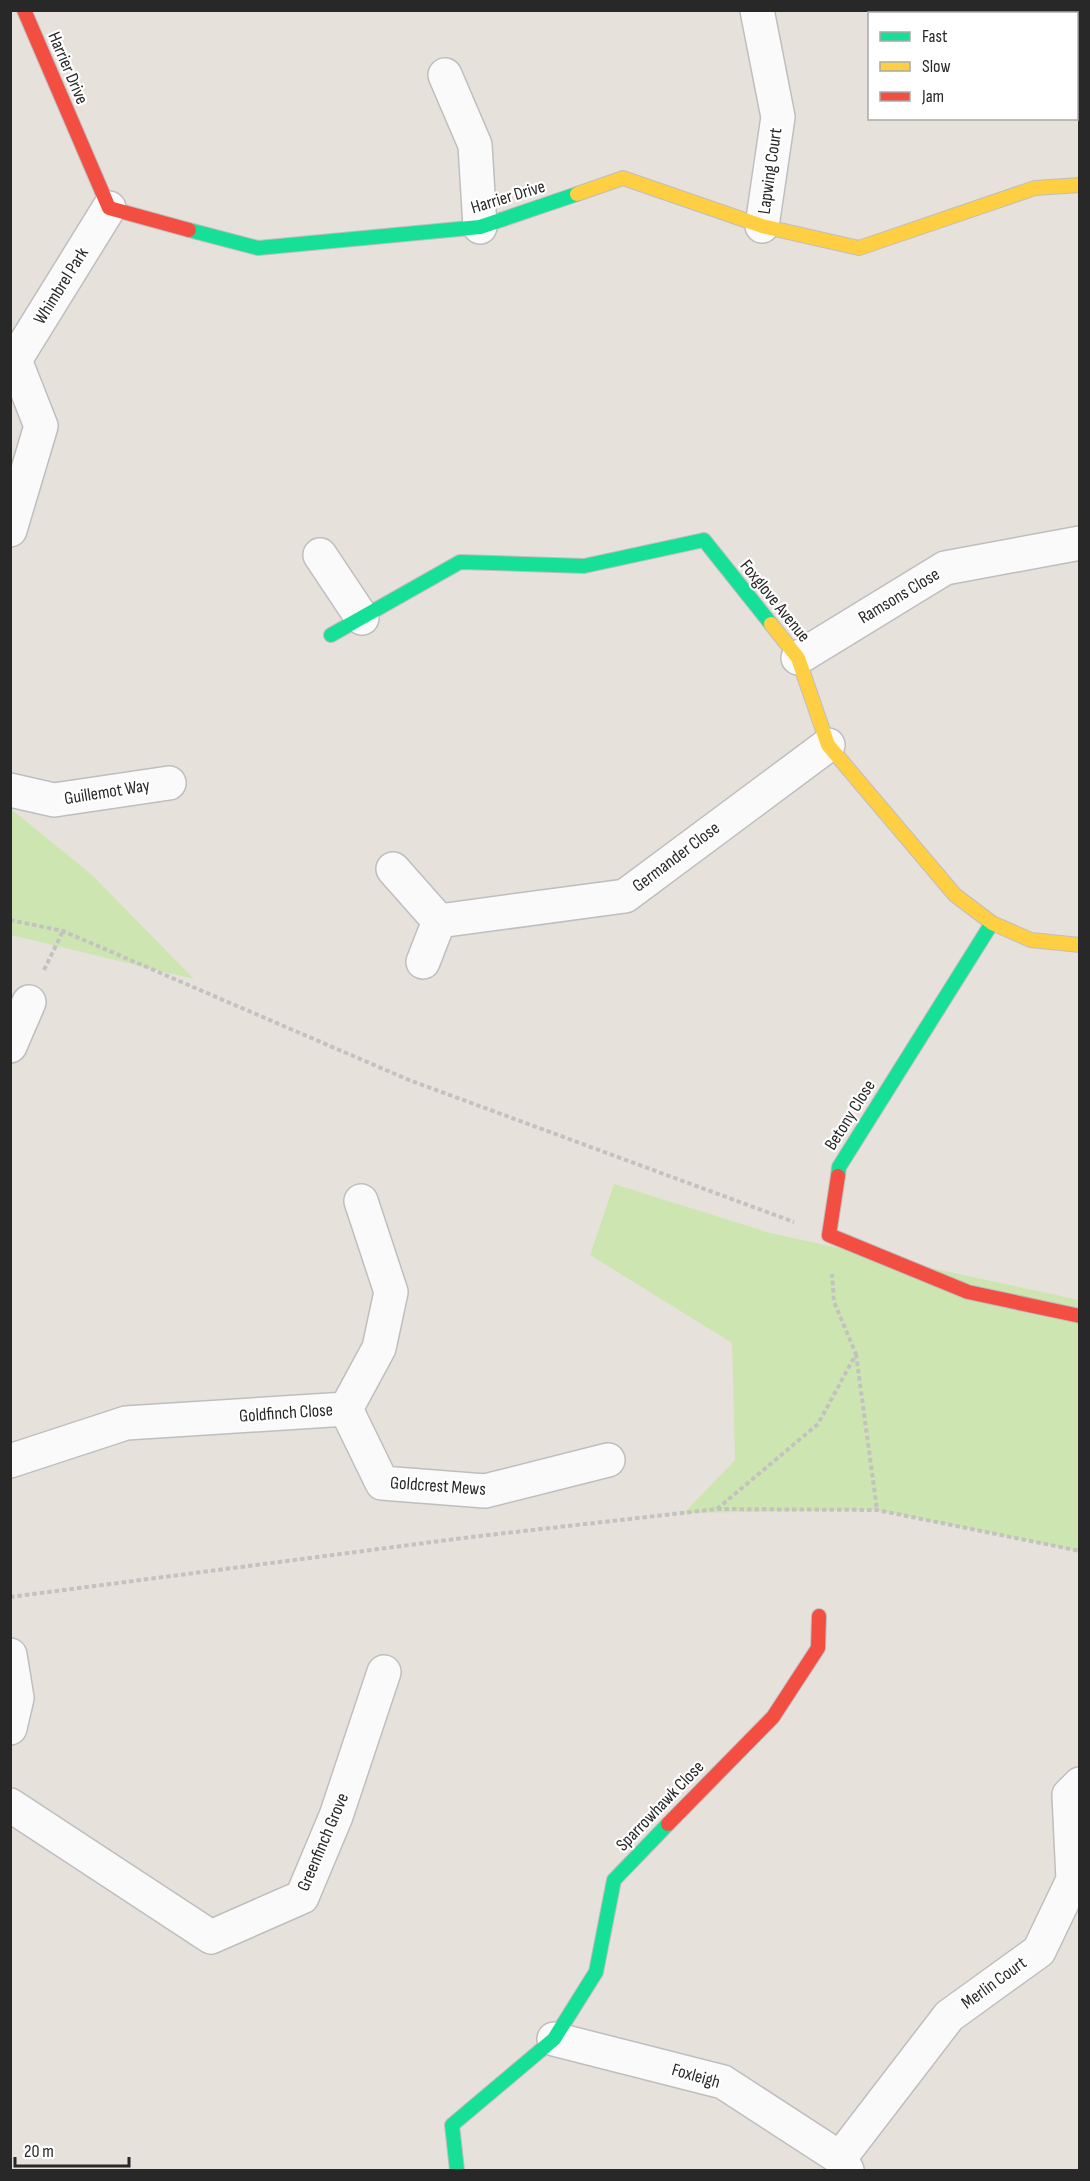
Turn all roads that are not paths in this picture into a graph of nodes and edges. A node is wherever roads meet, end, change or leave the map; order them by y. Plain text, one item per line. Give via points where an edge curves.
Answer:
1 (24, 10) edge
2 (757, 10) edge
3 (445, 75) dead end
4 (1080, 185) edge
5 (109, 208) junction
6 (762, 226) junction
7 (480, 227) junction
8 (13, 360) edge
9 (10, 530) edge
10 (1080, 543) edge
11 (320, 555) dead end
12 (362, 618) junction
13 (332, 635) dead end
14 (798, 658) junction
15 (828, 745) junction
16 (169, 783) dead end
17 (10, 790) edge
18 (393, 869) dead end
19 (440, 921) junction
20 (992, 923) junction
21 (1080, 945) edge
22 (423, 962) dead end
23 (28, 1002) road end
24 (10, 1046) edge
25 (361, 1200) dead end
26 (1080, 1316) edge
27 (346, 1409) junction
28 (608, 1460) dead end
29 (10, 1461) edge
30 (819, 1616) dead end
31 (10, 1655) edge
32 (384, 1672) dead end
33 (10, 1728) edge
34 (1080, 1784) edge
35 (10, 1806) edge
36 (554, 2038) junction
37 (844, 2164) edge
38 (457, 2170) edge

1 - 5 street, Harrier Drive
2 - 6 street, Lapwing Court via 778,117
3 - 7 street via 475,145
4 - 6 street, Harrier Drive via 1035,188 859,248
5 - 7 street, Harrier Drive via 258,248
5 - 8 street, Whimbrel Park
6 - 7 street, Harrier Drive via 623,178
8 - 9 street via 40,426
10 - 14 street, Ramsons Close via 945,568
11 - 12 street
12 - 13 street, Foxglove Avenue
12 - 14 street, Foxglove Avenue via 460,562 584,566 704,540
14 - 15 street, Foxglove Avenue
15 - 19 street, Germander Close via 625,896
15 - 20 street, Foxglove Avenue via 955,894
16 - 17 street, Guillemot Way via 54,800
18 - 19 street
19 - 22 street
20 - 21 street, Foxglove Avenue via 1031,940
20 - 26 street, Betony Close via 839,1167 829,1235 968,1292
23 - 24 street
25 - 27 street, Goldfinch Close via 391,1292 379,1348
27 - 28 street, Goldcrest Mews via 382,1483 485,1491
27 - 29 street, Goldfinch Close via 126,1423
30 - 36 street, Sparrowhawk Close via 818,1648 773,1717 614,1880 596,1972
31 - 33 street via 17,1698
32 - 35 street, Greenfinch Grove via 336,1816 302,1897 211,1937
34 - 37 street, Merlin Court via 1069,1794 1073,1880 1039,1951 949,2016
36 - 37 street, Foxleigh via 723,2082
36 - 38 street, Sparrowhawk Close via 452,2125

